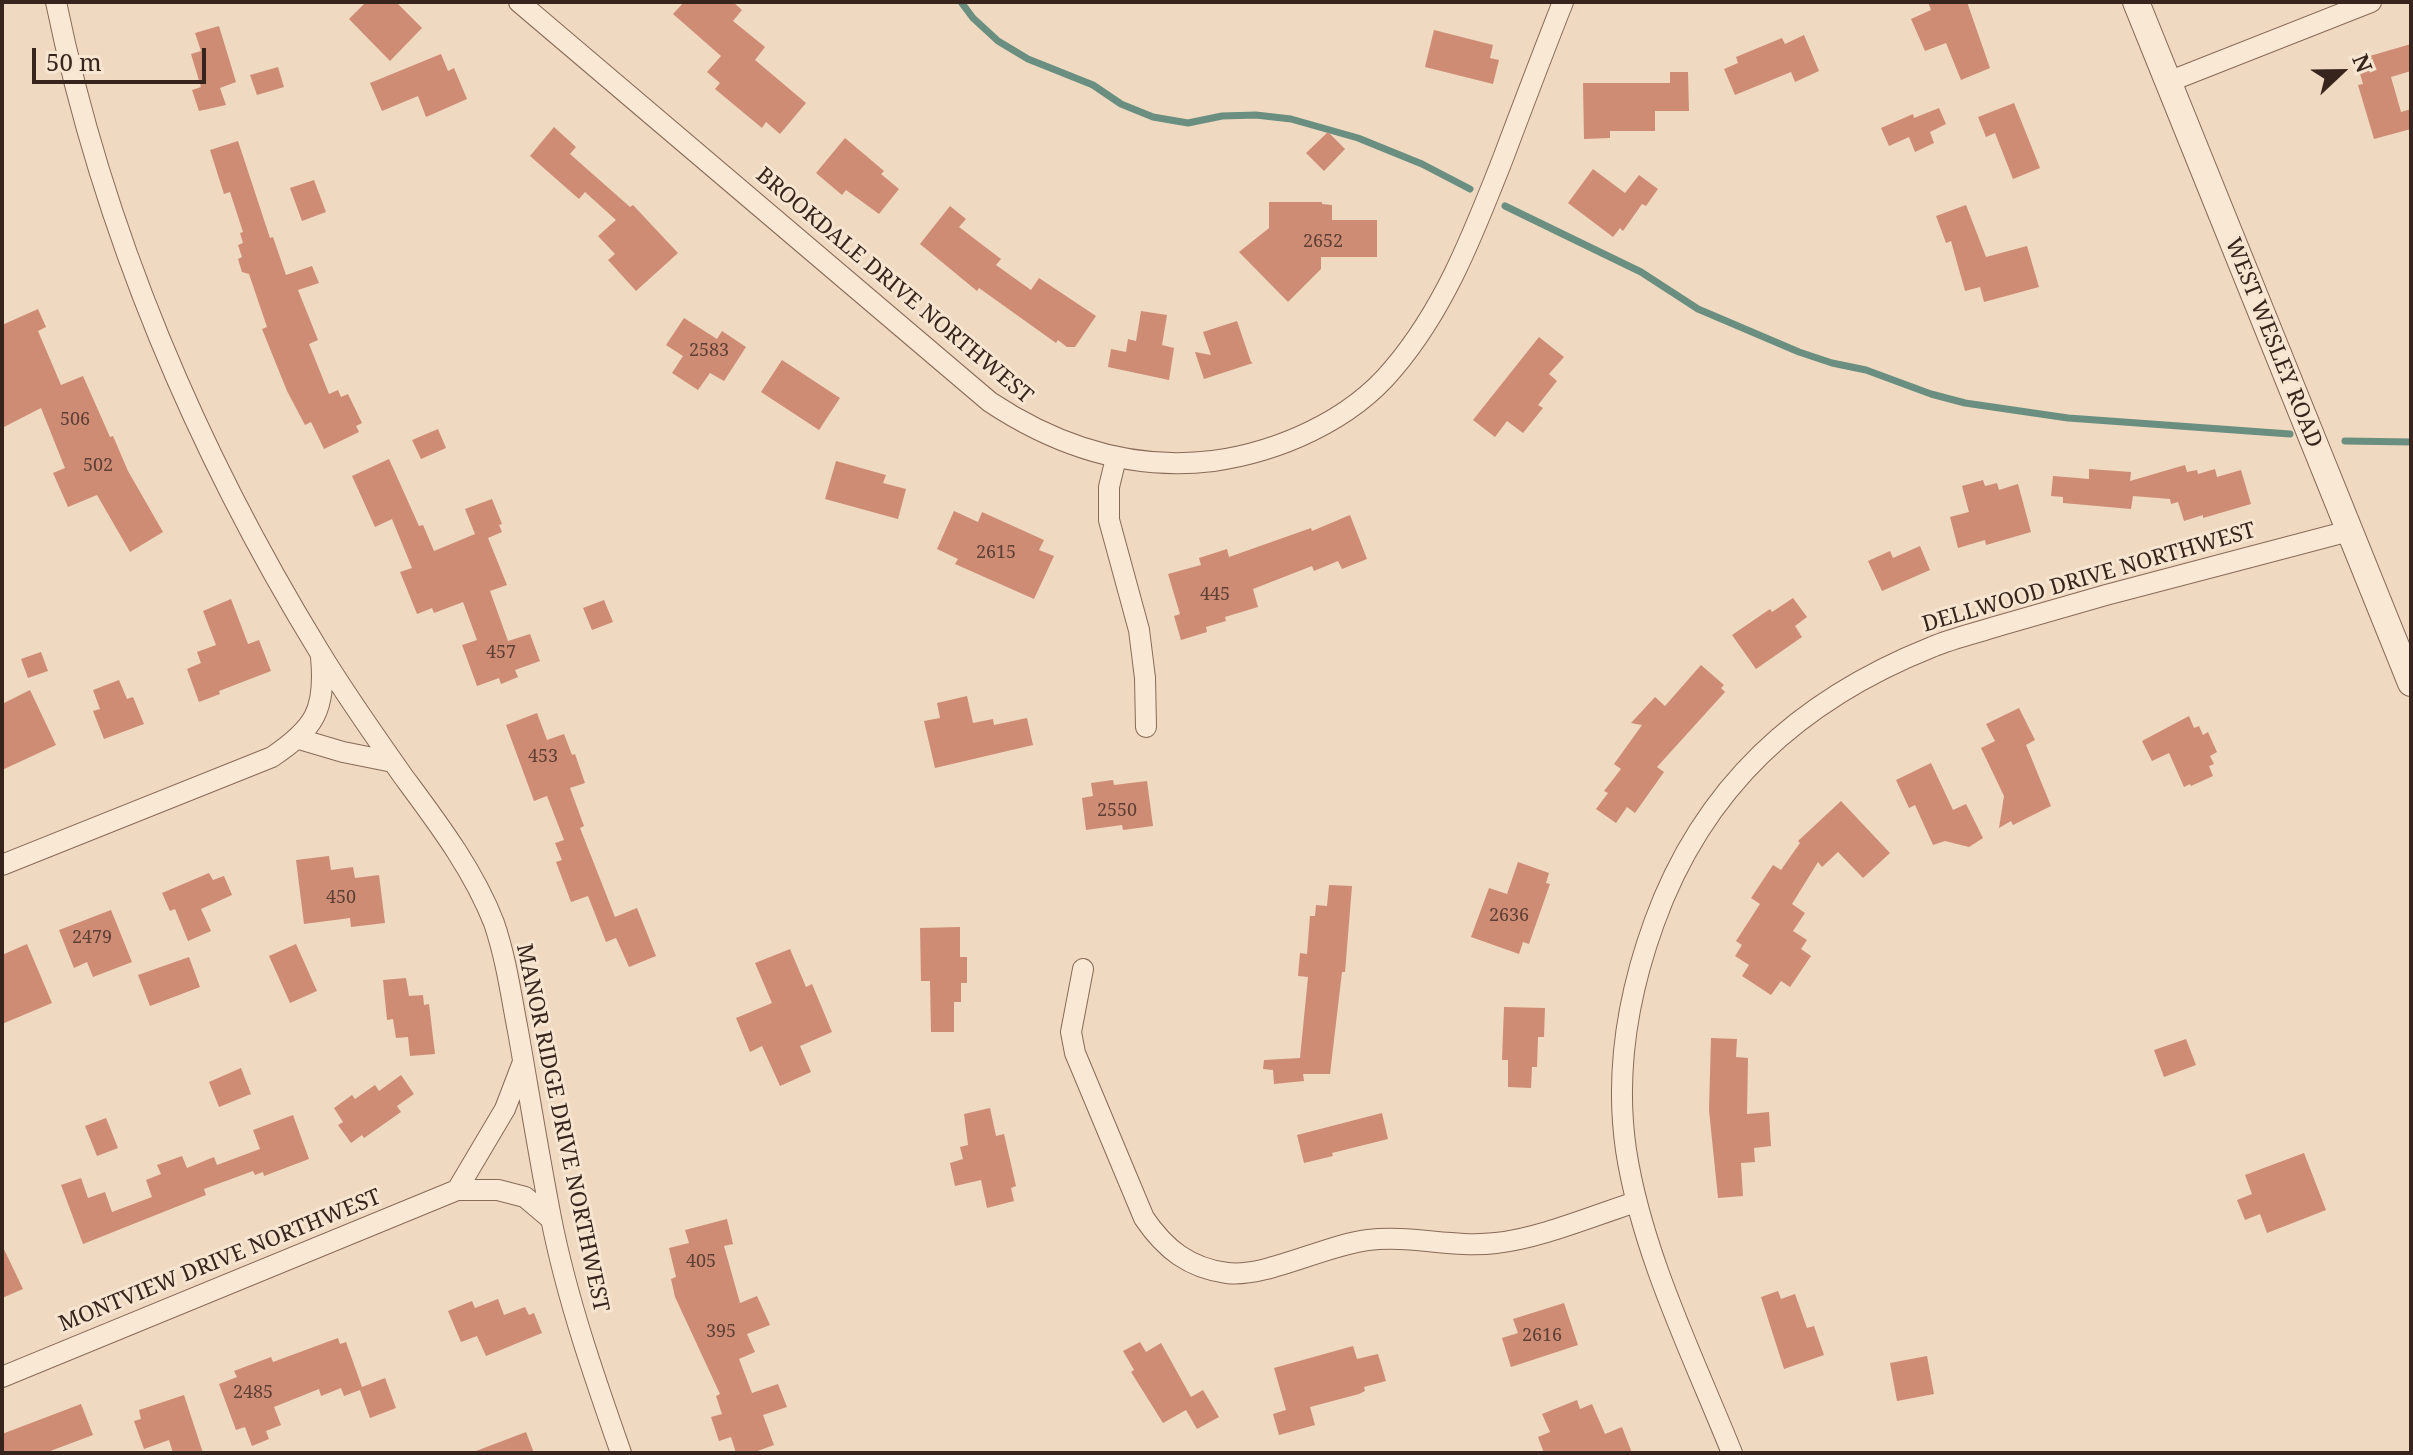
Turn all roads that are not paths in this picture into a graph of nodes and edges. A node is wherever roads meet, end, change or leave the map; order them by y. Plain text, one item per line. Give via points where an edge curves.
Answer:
1 (56, 2) edge
2 (519, 2) edge
3 (1563, 2) edge
4 (2136, 2) edge
5 (2371, 2) edge
6 (2168, 82) junction
7 (1116, 458) junction
8 (2349, 531) junction
9 (320, 653) junction
10 (2411, 683) edge
11 (1146, 727) dead end
12 (299, 739) junction
13 (393, 762) junction
14 (2, 865) edge
15 (1083, 969) dead end
16 (523, 1062) junction
17 (457, 1190) junction
18 (1636, 1202) junction
19 (551, 1219) junction
20 (2, 1377) edge
21 (621, 1453) edge
22 (1732, 1453) edge

1 - 9 street, MANOR RIDGE DRIVE NORTHWEST via 108,198 141,292 221,475
2 - 7 street, BROOKDALE DRIVE NORTHWEST via 990,402 1050,437
3 - 7 street, BROOKDALE DRIVE NORTHWEST via 1467,251 1393,370 1335,417 1265,450 1193,463
4 - 6 street, WEST WESLEY ROAD
5 - 6 street
6 - 8 street, WEST WESLEY ROAD
7 - 11 street via 1109,520 1139,630
8 - 10 street, WEST WESLEY ROAD
8 - 18 street, DELLWOOD DRIVE NORTHWEST via 1936,645 1836,694 1768,746 1724,794 1688,850 1640,962 1622,1082
9 - 12 street via 323,683 316,714
9 - 13 street, MANOR RIDGE DRIVE NORTHWEST
12 - 13 street
12 - 14 street via 272,757
13 - 16 street, MANOR RIDGE DRIVE NORTHWEST via 471,873 494,923
15 - 18 street via 1071,1032 1075,1053 1144,1218 1169,1249 1203,1268 1253,1272 1369,1240 1498,1243
16 - 17 street via 505,1109
16 - 19 street, MANOR RIDGE DRIVE NORTHWEST
17 - 19 street, MONTVIEW DRIVE NORTHWEST via 498,1190 525,1197
17 - 20 street, MONTVIEW DRIVE NORTHWEST
18 - 22 street, DELLWOOD DRIVE NORTHWEST
19 - 21 street, MANOR RIDGE DRIVE NORTHWEST via 584,1346

